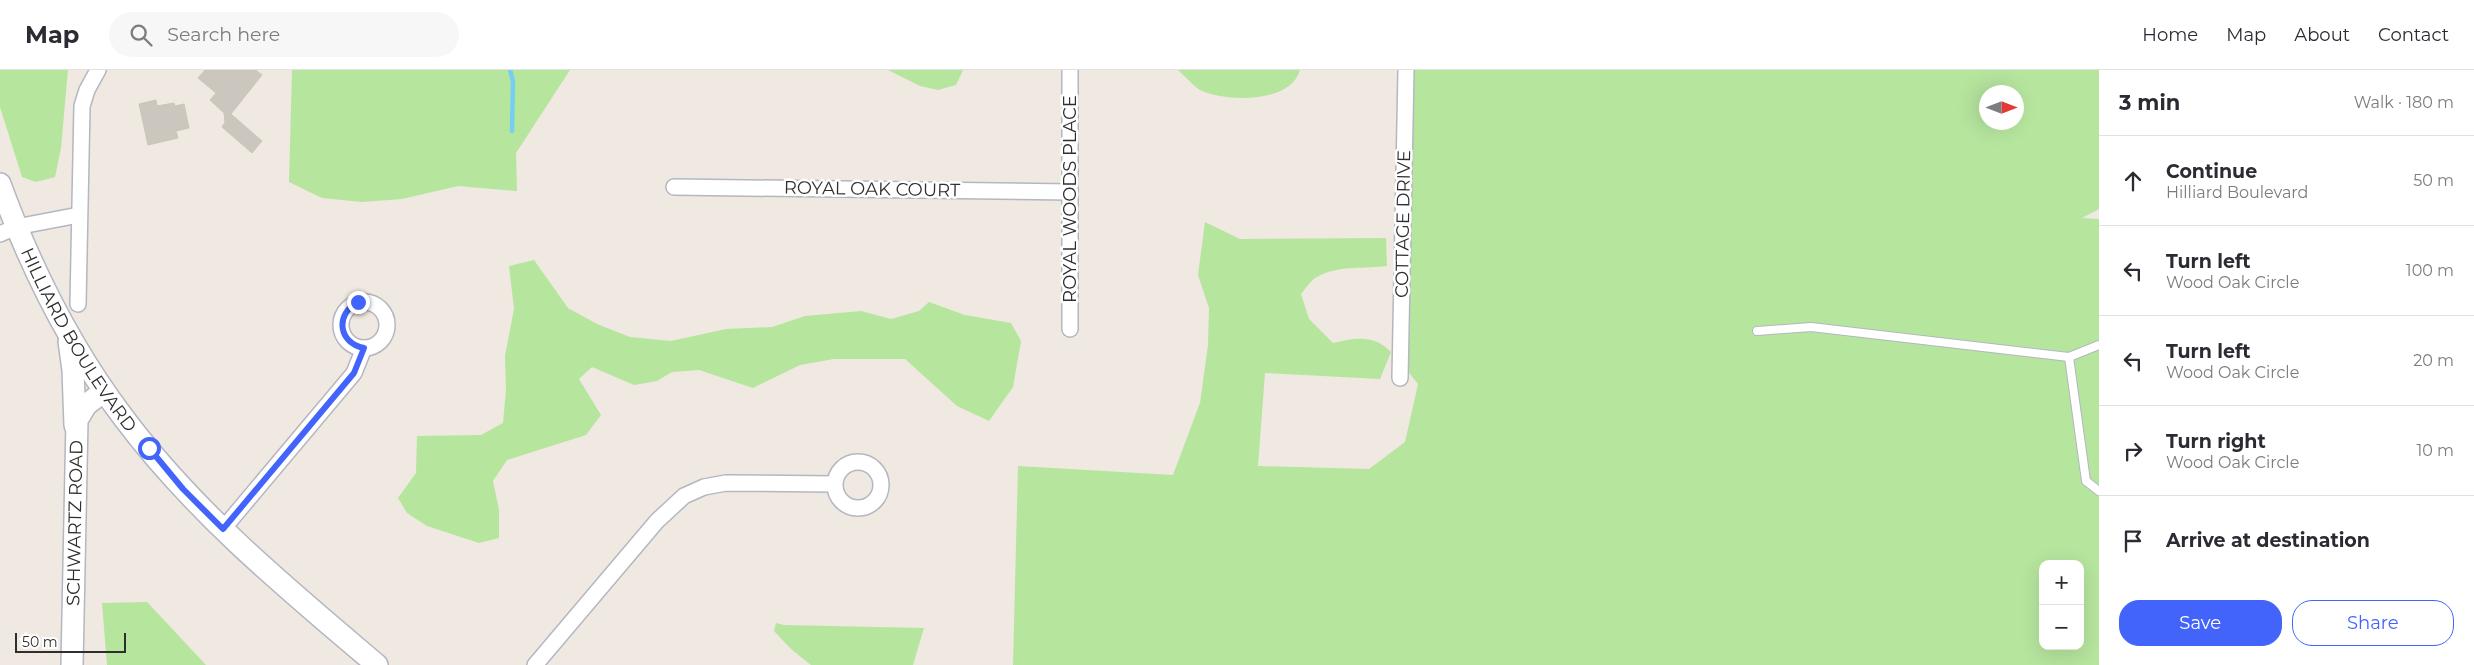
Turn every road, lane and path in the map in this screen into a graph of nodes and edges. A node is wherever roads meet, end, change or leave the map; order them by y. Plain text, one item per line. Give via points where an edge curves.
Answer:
1 (98, 70) edge
2 (1070, 70) edge
3 (1406, 70) edge
4 (0, 184) edge
5 (674, 187) dead end
6 (1070, 192) junction
7 (79, 215) junction
8 (8, 230) edge
9 (78, 304) dead end
10 (67, 329) junction
11 (1070, 329) dead end
12 (1757, 331) dead end
13 (2099, 345) edge
14 (364, 348) dead end
15 (2069, 357) junction
16 (1400, 378) dead end
17 (104, 391) junction
18 (76, 438) junction
19 (834, 484) dead end
20 (2099, 491) edge
21 (223, 529) junction
22 (72, 665) edge
23 (377, 665) edge
24 (534, 665) edge

1 - 7 street via 82,106
2 - 6 street, ROYAL WOODS PLACE
3 - 16 street, COTTAGE DRIVE
4 - 8 street, HILLIARD BOULEVARD
5 - 6 street, ROYAL OAK COURT
6 - 11 street, ROYAL WOODS PLACE
7 - 8 street
7 - 9 street
8 - 10 street, HILLIARD BOULEVARD
10 - 17 street, HILLIARD BOULEVARD
10 - 18 street via 73,370
12 - 15 lane via 1810,327
13 - 15 lane
14 - 21 street via 354,373
15 - 20 lane via 2086,481
17 - 18 street, SCHWARTZ ROAD via 79,415
17 - 21 street, HILLIARD BOULEVARD via 183,489
18 - 22 street, SCHWARTZ ROAD
19 - 24 street via 726,483 704,487 684,496 657,521
21 - 23 street, HILLIARD BOULEVARD

